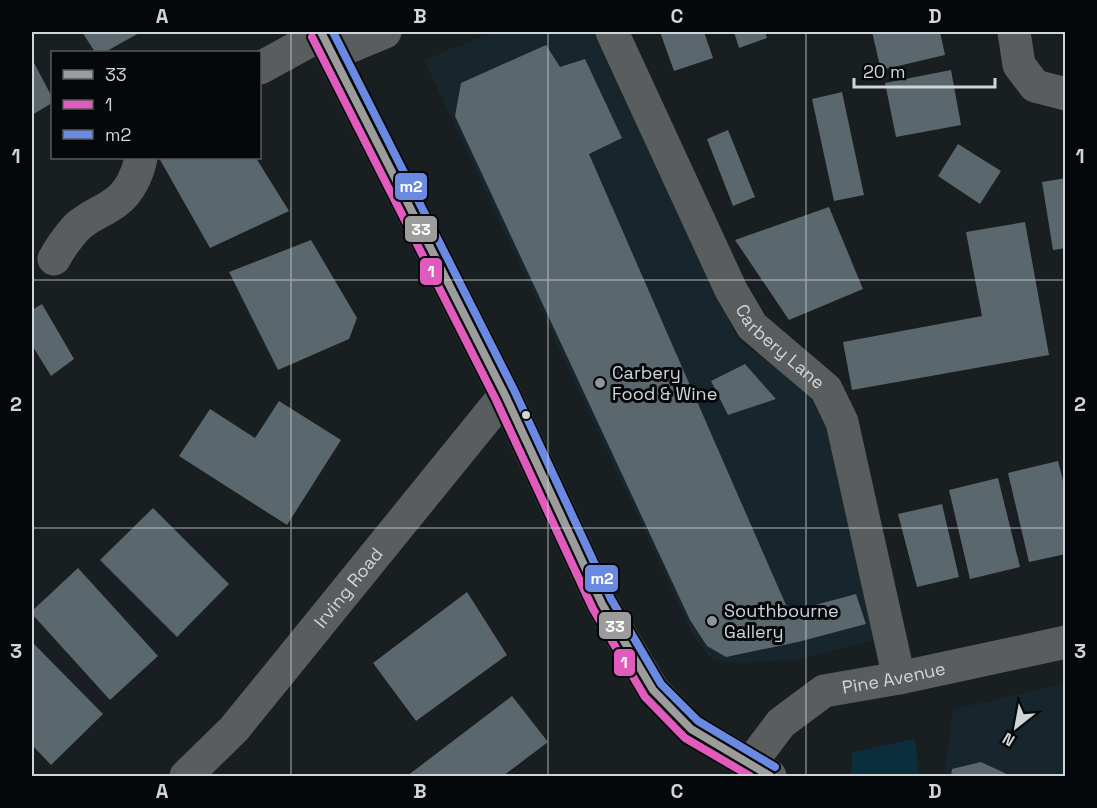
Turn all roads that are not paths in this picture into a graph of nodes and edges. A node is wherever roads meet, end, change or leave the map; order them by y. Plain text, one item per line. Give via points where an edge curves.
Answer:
1 (385, 32) edge
2 (612, 32) edge
3 (1014, 32) edge
4 (325, 40) edge
5 (261, 68) edge
6 (1065, 94) edge
7 (141, 159) edge
8 (54, 259) dead end
9 (505, 395) junction
10 (1065, 642) edge
11 (899, 678) junction
12 (756, 772) edge
13 (186, 777) edge

1 - 4 street
2 - 11 street, Carbery Lane via 730,291 752,326 825,389 842,422
3 - 6 street via 1018,65 1035,86
4 - 5 street
4 - 9 main road
7 - 8 street via 139,170 117,202 77,227
9 - 12 main road via 602,604 653,690 691,729
9 - 13 street, Irving Road via 234,729
10 - 11 street, Pine Avenue
11 - 12 street, Pine Avenue via 824,691 780,723

